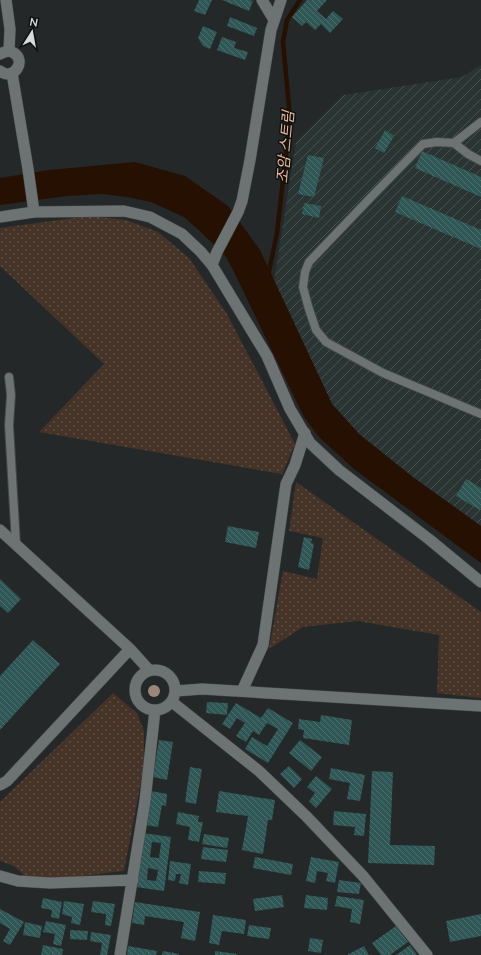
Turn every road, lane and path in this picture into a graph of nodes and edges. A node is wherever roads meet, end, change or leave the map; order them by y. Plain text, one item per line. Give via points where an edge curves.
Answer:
1 (6, 0) edge
2 (262, 0) edge
3 (281, 0) edge
4 (274, 20) junction
5 (4, 53) edge
6 (0, 70) edge
7 (12, 73) junction
8 (481, 122) edge
9 (454, 143) junction
10 (481, 161) edge
11 (34, 212) junction
12 (0, 217) edge
13 (212, 265) junction
14 (9, 377) dead end
15 (481, 414) edge
16 (305, 433) junction
17 (0, 530) edge
18 (16, 544) junction
19 (481, 582) edge
20 (130, 649) junction
21 (149, 670) junction
22 (176, 691) junction
23 (242, 691) junction
24 (172, 702) junction
25 (481, 706) edge
26 (155, 710) junction
27 (0, 785) edge
28 (0, 876) edge
29 (133, 880) junction
30 (120, 955) edge
31 (428, 955) edge

1 - 5 street via 10,29
2 - 4 street
3 - 4 street
4 - 13 street via 242,201
5 - 7 street via 14,53 19,61 19,66
6 - 7 street via 7,74
7 - 11 street
8 - 9 lane
9 - 10 lane
9 - 15 lane via 423,144 309,262 304,287 316,330 326,342 384,373
11 - 12 street
11 - 13 street via 124,211 150,217 182,234
13 - 16 street via 267,356 290,409
14 - 18 lane via 9,425
16 - 19 street via 310,443 339,470
16 - 23 street via 286,484 263,645
17 - 18 street
18 - 20 street
20 - 21 street
20 - 27 street via 7,781
21 - 22 street via 168,674 175,684
21 - 26 street via 143,673 136,683 135,696 143,706
22 - 23 street
22 - 24 street
23 - 25 street
24 - 26 street via 162,710
24 - 31 street via 259,771 307,817 363,876
26 - 29 street
28 - 29 street via 18,881 50,883
29 - 30 street

